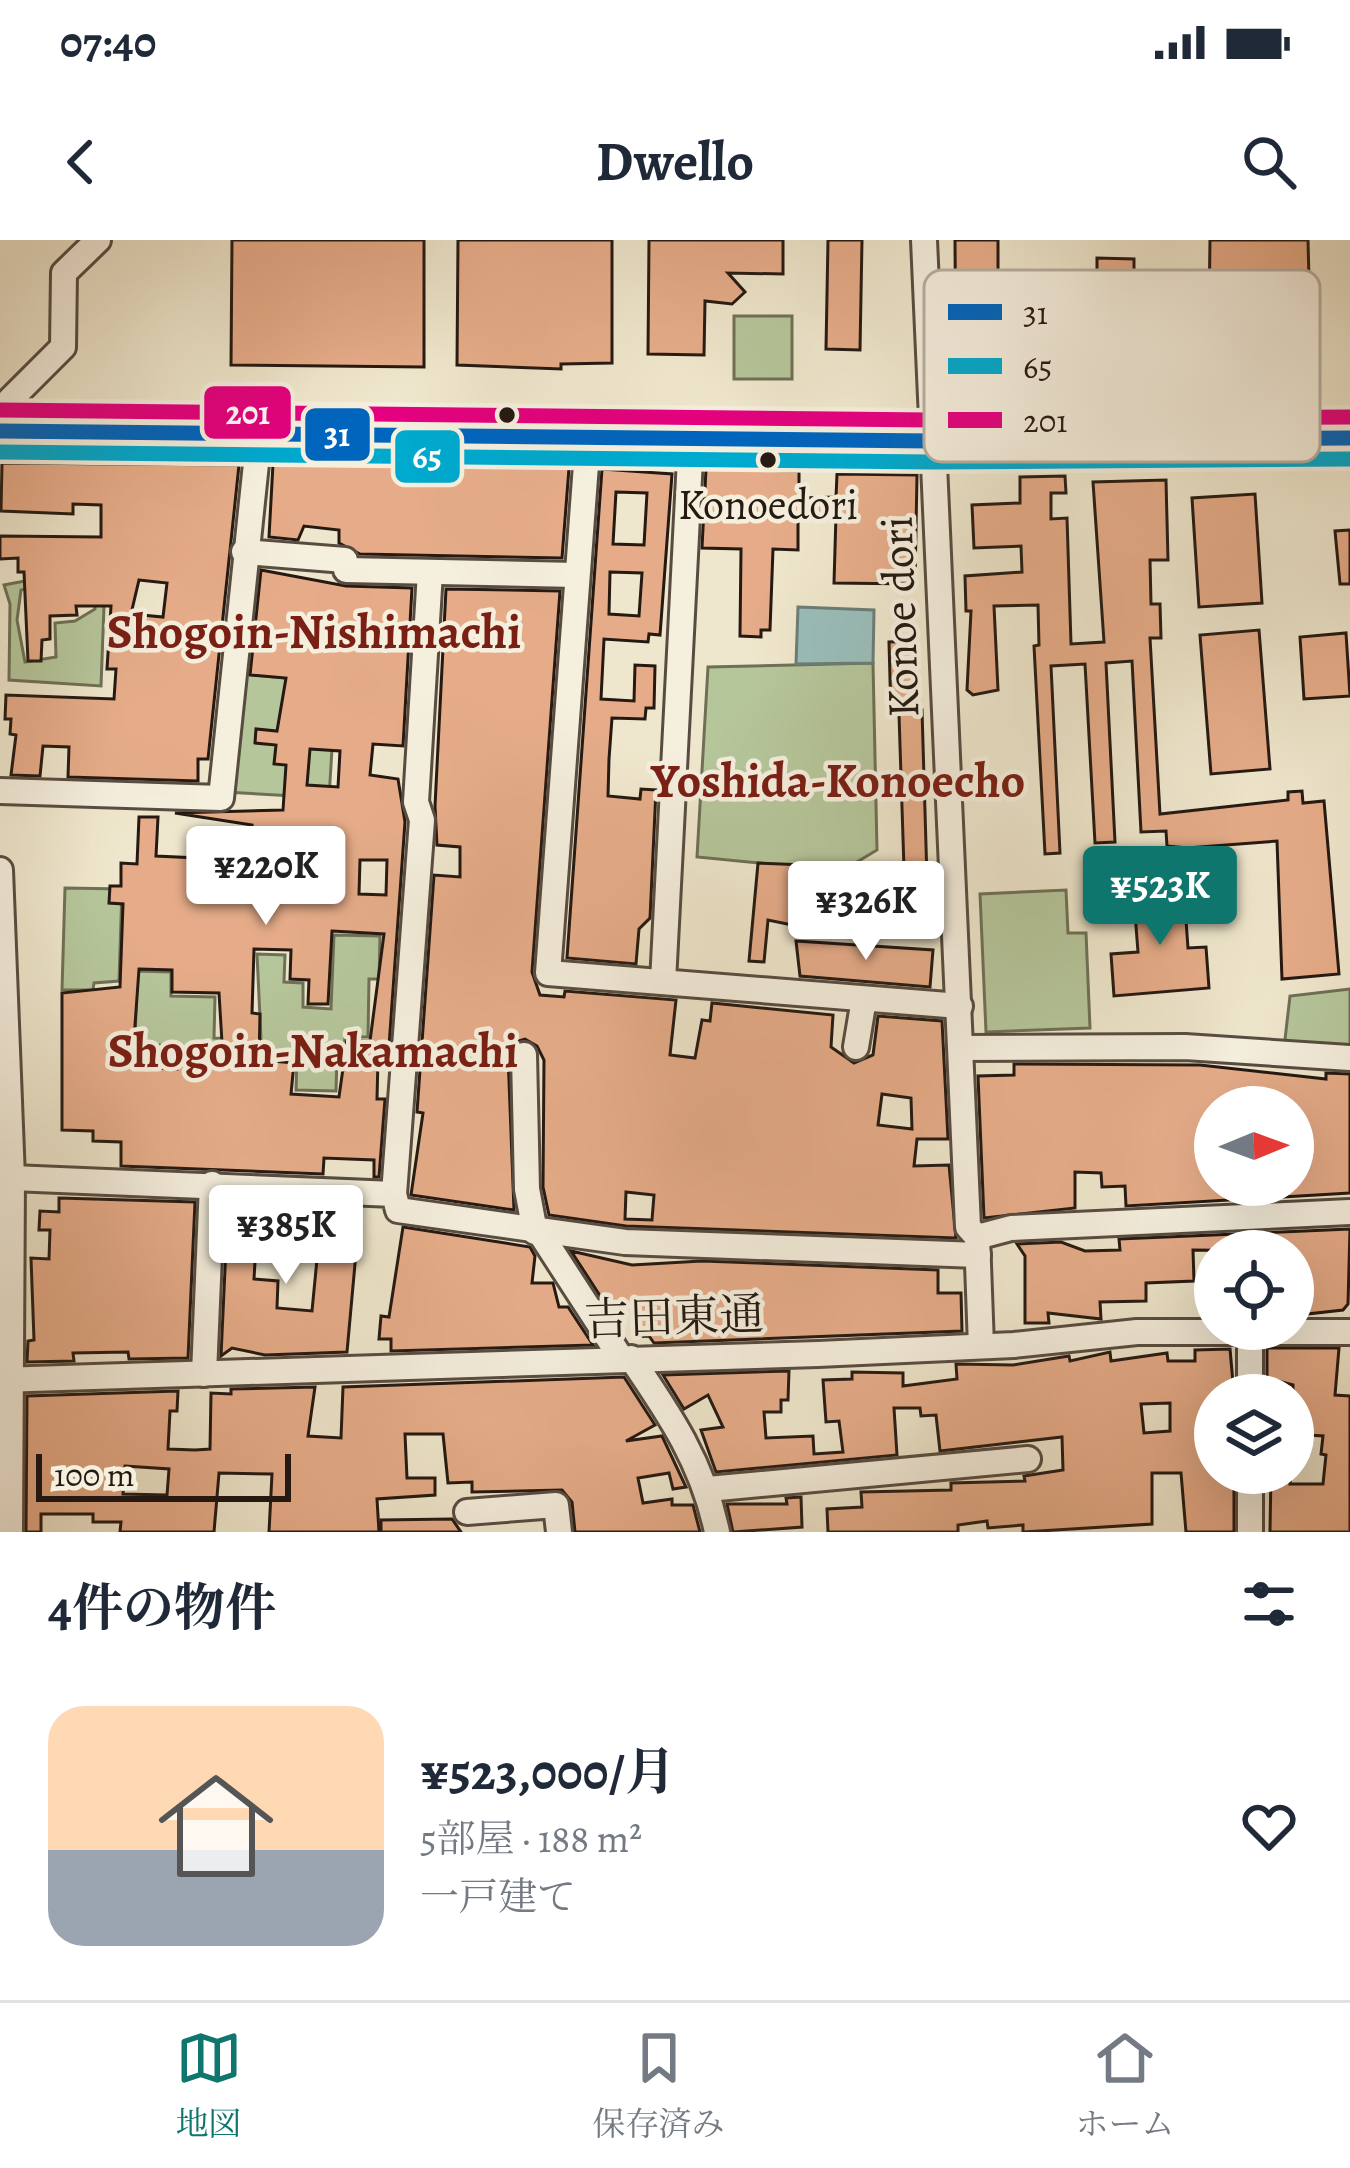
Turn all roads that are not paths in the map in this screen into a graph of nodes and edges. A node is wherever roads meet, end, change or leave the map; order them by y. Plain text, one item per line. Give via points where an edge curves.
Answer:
1 (66, 240) edge
2 (98, 240) edge
3 (924, 240) edge
4 (925, 270) edge
5 (64, 273) junction
6 (3, 417) edge
7 (259, 435) junction
8 (587, 438) junction
9 (691, 439) junction
10 (1320, 439) edge
11 (1350, 439) edge
12 (924, 441) edge
13 (933, 462) edge
14 (244, 552) junction
15 (430, 572) junction
16 (576, 575) junction
17 (0, 791) edge
18 (0, 870) edge
19 (663, 982) junction
20 (864, 999) junction
21 (960, 1006) junction
22 (856, 1047) dead end
23 (962, 1048) junction
24 (524, 1055) dead end
25 (1350, 1058) edge
26 (212, 1184) junction
27 (8, 1191) edge
28 (394, 1194) junction
29 (1350, 1212) edge
30 (538, 1233) junction
31 (978, 1246) junction
32 (1194, 1332) edge
33 (1314, 1332) edge
34 (1350, 1332) edge
35 (981, 1346) junction
36 (626, 1358) junction
37 (204, 1373) junction
38 (6, 1380) edge
39 (1028, 1459) dead end
40 (708, 1490) junction
41 (1250, 1494) edge
42 (467, 1512) dead end
43 (10, 1532) edge
44 (559, 1532) edge
45 (717, 1532) edge
46 (1250, 1532) edge

1 - 5 street
2 - 5 street
3 - 4 street, Konoe dori
5 - 6 street via 63,347
6 - 7 main road
7 - 8 main road
7 - 14 street
8 - 9 main road
8 - 16 street
9 - 12 main road
9 - 19 street
10 - 11 main road
13 - 21 street, Konoe dori
14 - 15 street via 345,560 346,570
14 - 17 street via 221,798
15 - 16 street
15 - 28 street
16 - 19 street via 548,973
18 - 27 street
19 - 20 street
20 - 21 street
20 - 22 street
21 - 23 street, Konoe dori
23 - 25 street via 1185,1047
23 - 31 street, Konoe dori via 968,1227
24 - 30 street via 527,1189
26 - 27 street
26 - 28 street
26 - 37 street
27 - 38 street
28 - 30 street via 398,1210
29 - 31 street via 1011,1228
30 - 31 street via 625,1242
30 - 36 street
31 - 35 street, Konoe dori
32 - 35 street, 吉田東通
33 - 34 street, 吉田東通
35 - 36 street, 吉田東通
36 - 37 street, 吉田東通
36 - 40 street via 688,1441
37 - 38 street, 吉田東通
38 - 43 street
39 - 40 street
40 - 45 street
41 - 46 street
42 - 44 street via 556,1505

